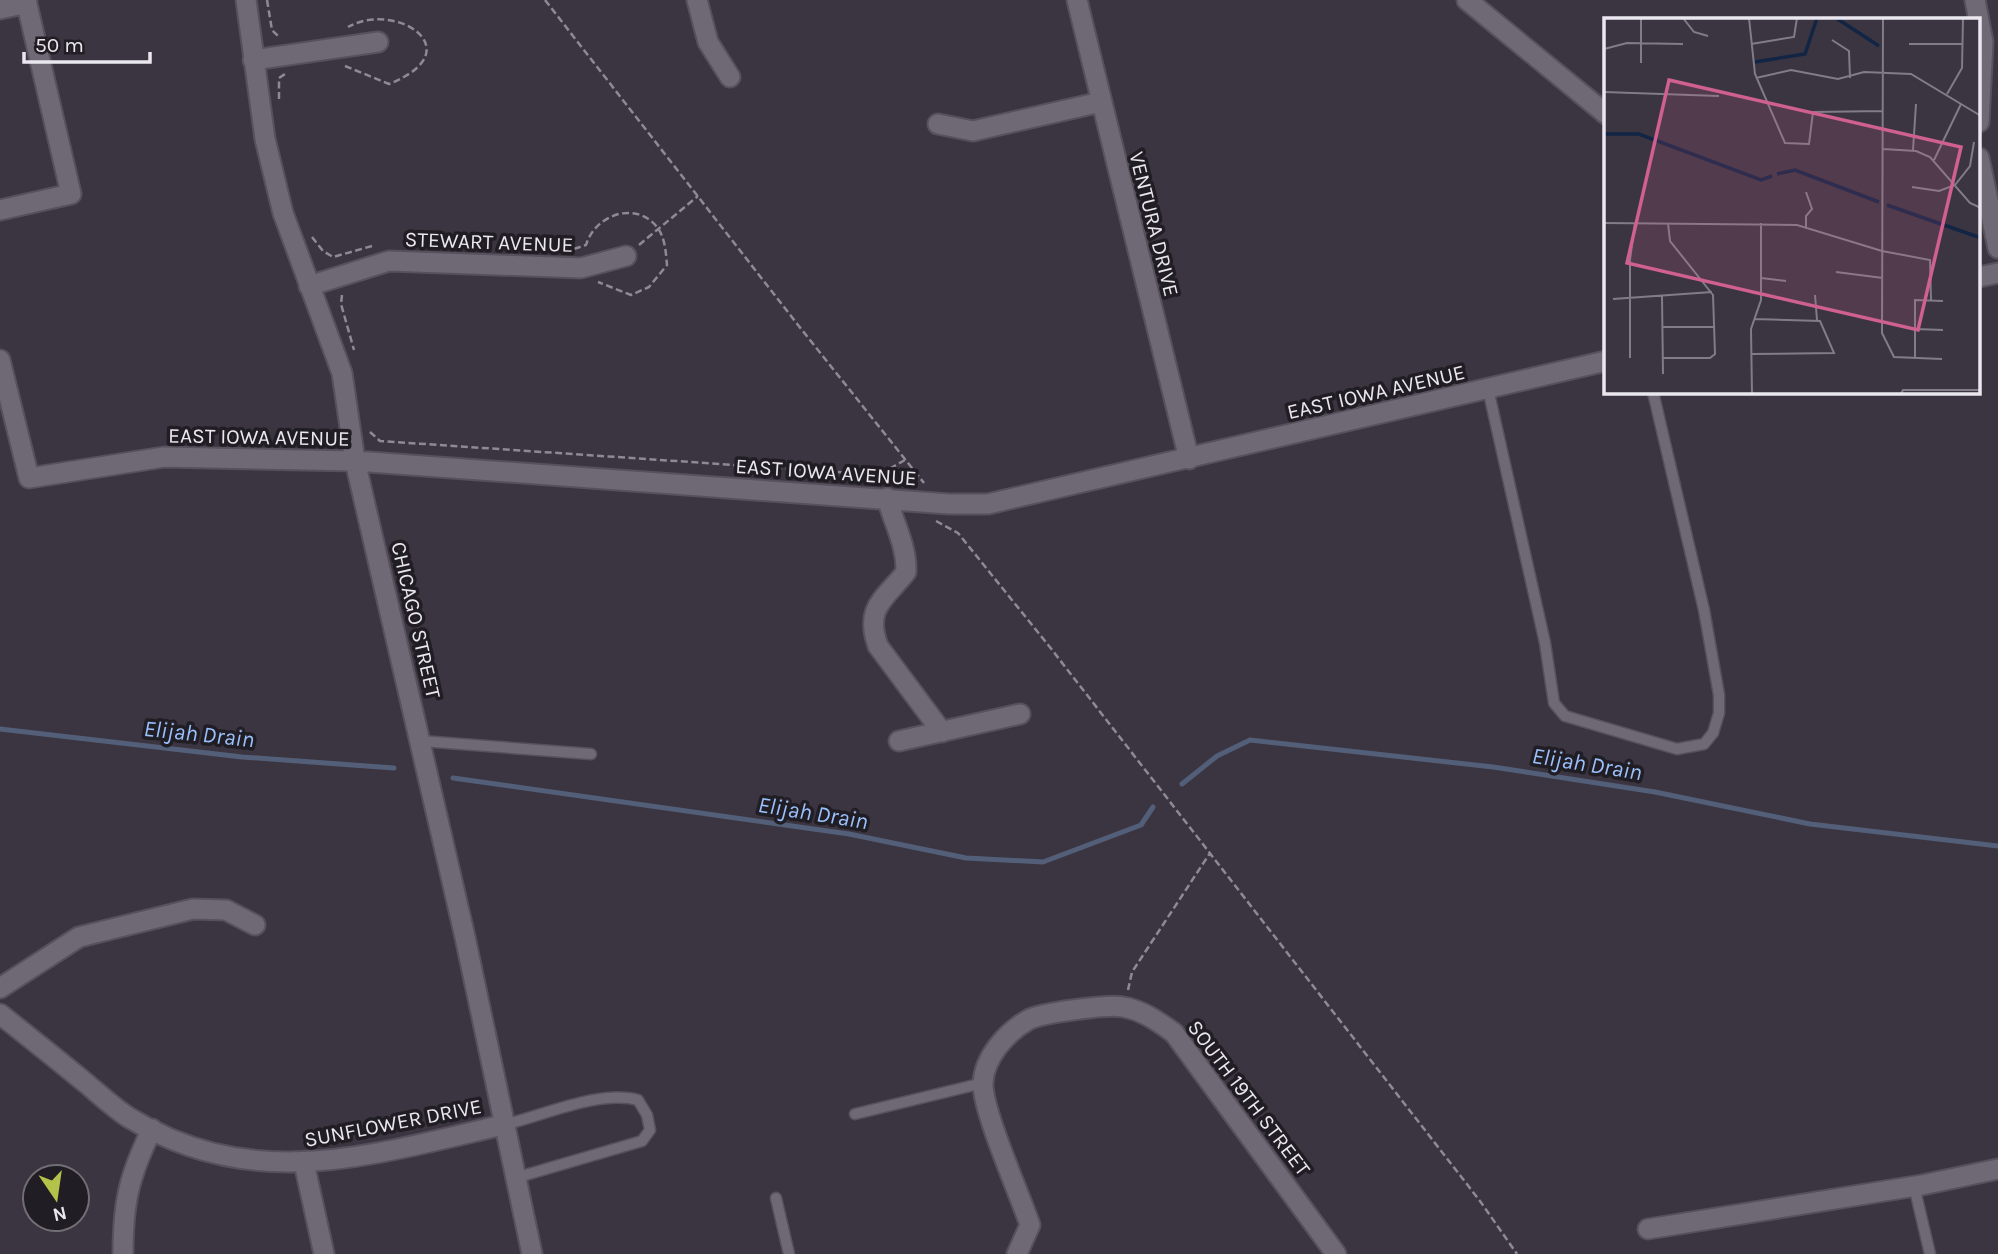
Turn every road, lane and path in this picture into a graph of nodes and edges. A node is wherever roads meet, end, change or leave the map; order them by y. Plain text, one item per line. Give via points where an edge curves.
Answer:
1 (246, 0) edge
2 (545, 0) edge
3 (697, 0) edge
4 (1077, 0) edge
5 (1467, 0) edge
6 (1975, 0) edge
7 (27, 1) edge
8 (0, 9) edge
9 (1978, 18) edge
10 (1980, 26) edge
11 (378, 42) dead end
12 (253, 60) junction
13 (730, 77) dead end
14 (1101, 102) junction
15 (1980, 102) edge
16 (1604, 112) edge
17 (938, 124) dead end
18 (1980, 163) edge
19 (698, 196) junction
20 (0, 210) edge
21 (1998, 248) edge
22 (626, 256) joint
23 (1998, 273) edge
24 (1980, 277) edge
25 (309, 286) junction
26 (0, 360) edge
27 (1604, 361) edge
28 (1488, 388) junction
29 (1653, 394) edge
30 (1189, 459) junction
31 (355, 461) junction
32 (927, 485) dead end
33 (887, 498) junction
34 (936, 514) dead end
35 (1020, 714) dead end
36 (942, 732) junction
37 (421, 740) junction
38 (899, 741) dead end
39 (591, 754) dead end
40 (1210, 853) junction
41 (255, 925) dead end
42 (0, 988) edge
43 (1125, 1007) junction
44 (0, 1014) edge
45 (983, 1083) junction
46 (855, 1114) dead end
47 (503, 1125) junction
48 (152, 1129) junction
49 (304, 1163) junction
50 (1998, 1169) edge
51 (515, 1178) junction
52 (1914, 1186) junction
53 (776, 1198) dead end
54 (1648, 1229) dead end
55 (123, 1254) edge
56 (324, 1254) edge
57 (532, 1254) edge
58 (789, 1254) edge
59 (1017, 1254) edge
60 (1336, 1254) edge
61 (1517, 1254) edge
62 (1930, 1254) edge

1 - 12 street, CHICAGO STREET
2 - 19 path
3 - 13 street via 708,42
4 - 14 street, VENTURA DRIVE
5 - 16 street
6 - 9 street
7 - 8 street
7 - 20 street via 71,194
10 - 15 street
11 - 12 street
12 - 25 street, CHICAGO STREET via 279,201
14 - 17 street via 973,131
14 - 30 street, VENTURA DRIVE
18 - 21 street
19 - 22 path
19 - 32 path
22 - 25 street, STEWART AVENUE via 568,268 389,261
23 - 24 street
25 - 31 street, CHICAGO STREET via 342,373
26 - 31 street, EAST IOWA AVENUE via 29,478 164,457
27 - 28 street, EAST IOWA AVENUE
28 - 29 lane via 1554,703 1565,716 1677,749 1704,744 1713,733 1719,695
28 - 30 street, EAST IOWA AVENUE
30 - 33 street, EAST IOWA AVENUE via 988,504
31 - 33 street, EAST IOWA AVENUE
31 - 37 street, CHICAGO STREET
33 - 36 street via 907,555 906,572 879,601 873,632 878,646
34 - 40 path via 936,521 958,533
35 - 36 street
36 - 38 street
37 - 39 lane
37 - 47 street, CHICAGO STREET
40 - 43 path via 1132,972
40 - 61 path
41 - 42 street via 226,910 193,909 79,937
43 - 45 street, SOUTH 19TH STREET via 1107,1005 1029,1019 995,1048
43 - 60 street, SOUTH 19TH STREET via 1152,1017 1174,1033
44 - 48 street, SUNFLOWER DRIVE via 127,1116
45 - 46 lane
45 - 59 street via 1030,1226
47 - 49 street, SUNFLOWER DRIVE via 397,1149
47 - 51 street, CHICAGO STREET
47 - 51 lane via 624,1096 638,1100 647,1115 650,1130 642,1142
48 - 49 street, SUNFLOWER DRIVE via 186,1147 225,1156
48 - 55 street via 134,1166 123,1208
49 - 56 street
50 - 52 street
51 - 57 street, CHICAGO STREET
52 - 54 street
52 - 62 lane
53 - 58 lane

